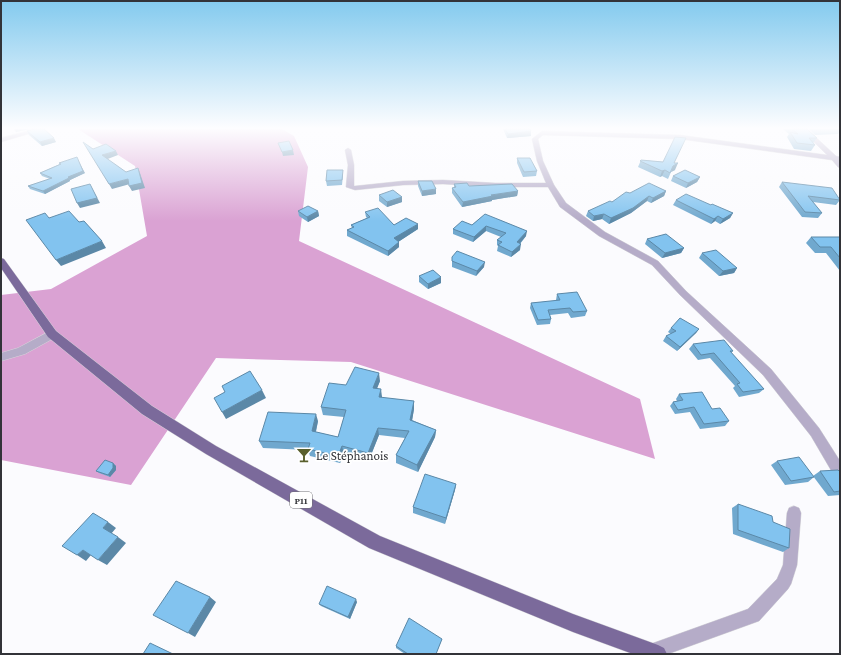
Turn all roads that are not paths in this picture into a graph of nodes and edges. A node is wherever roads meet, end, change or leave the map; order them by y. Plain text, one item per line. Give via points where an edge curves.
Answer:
1 (351, 160) edge
2 (540, 160) edge
3 (550, 185) junction
4 (1, 261) edge
5 (52, 334) junction
6 (1, 357) edge
7 (840, 473) edge
8 (794, 513) dead end
9 (655, 653) edge

1 - 3 street via 350,187 355,188 443,182
2 - 3 street
3 - 7 street via 563,205 602,234 655,264 767,372 815,432
4 - 5 main road, P11
5 - 6 street via 21,351
5 - 9 main road, P11 via 147,410 210,450 375,542 573,623
8 - 9 street via 790,565 783,584 753,616

